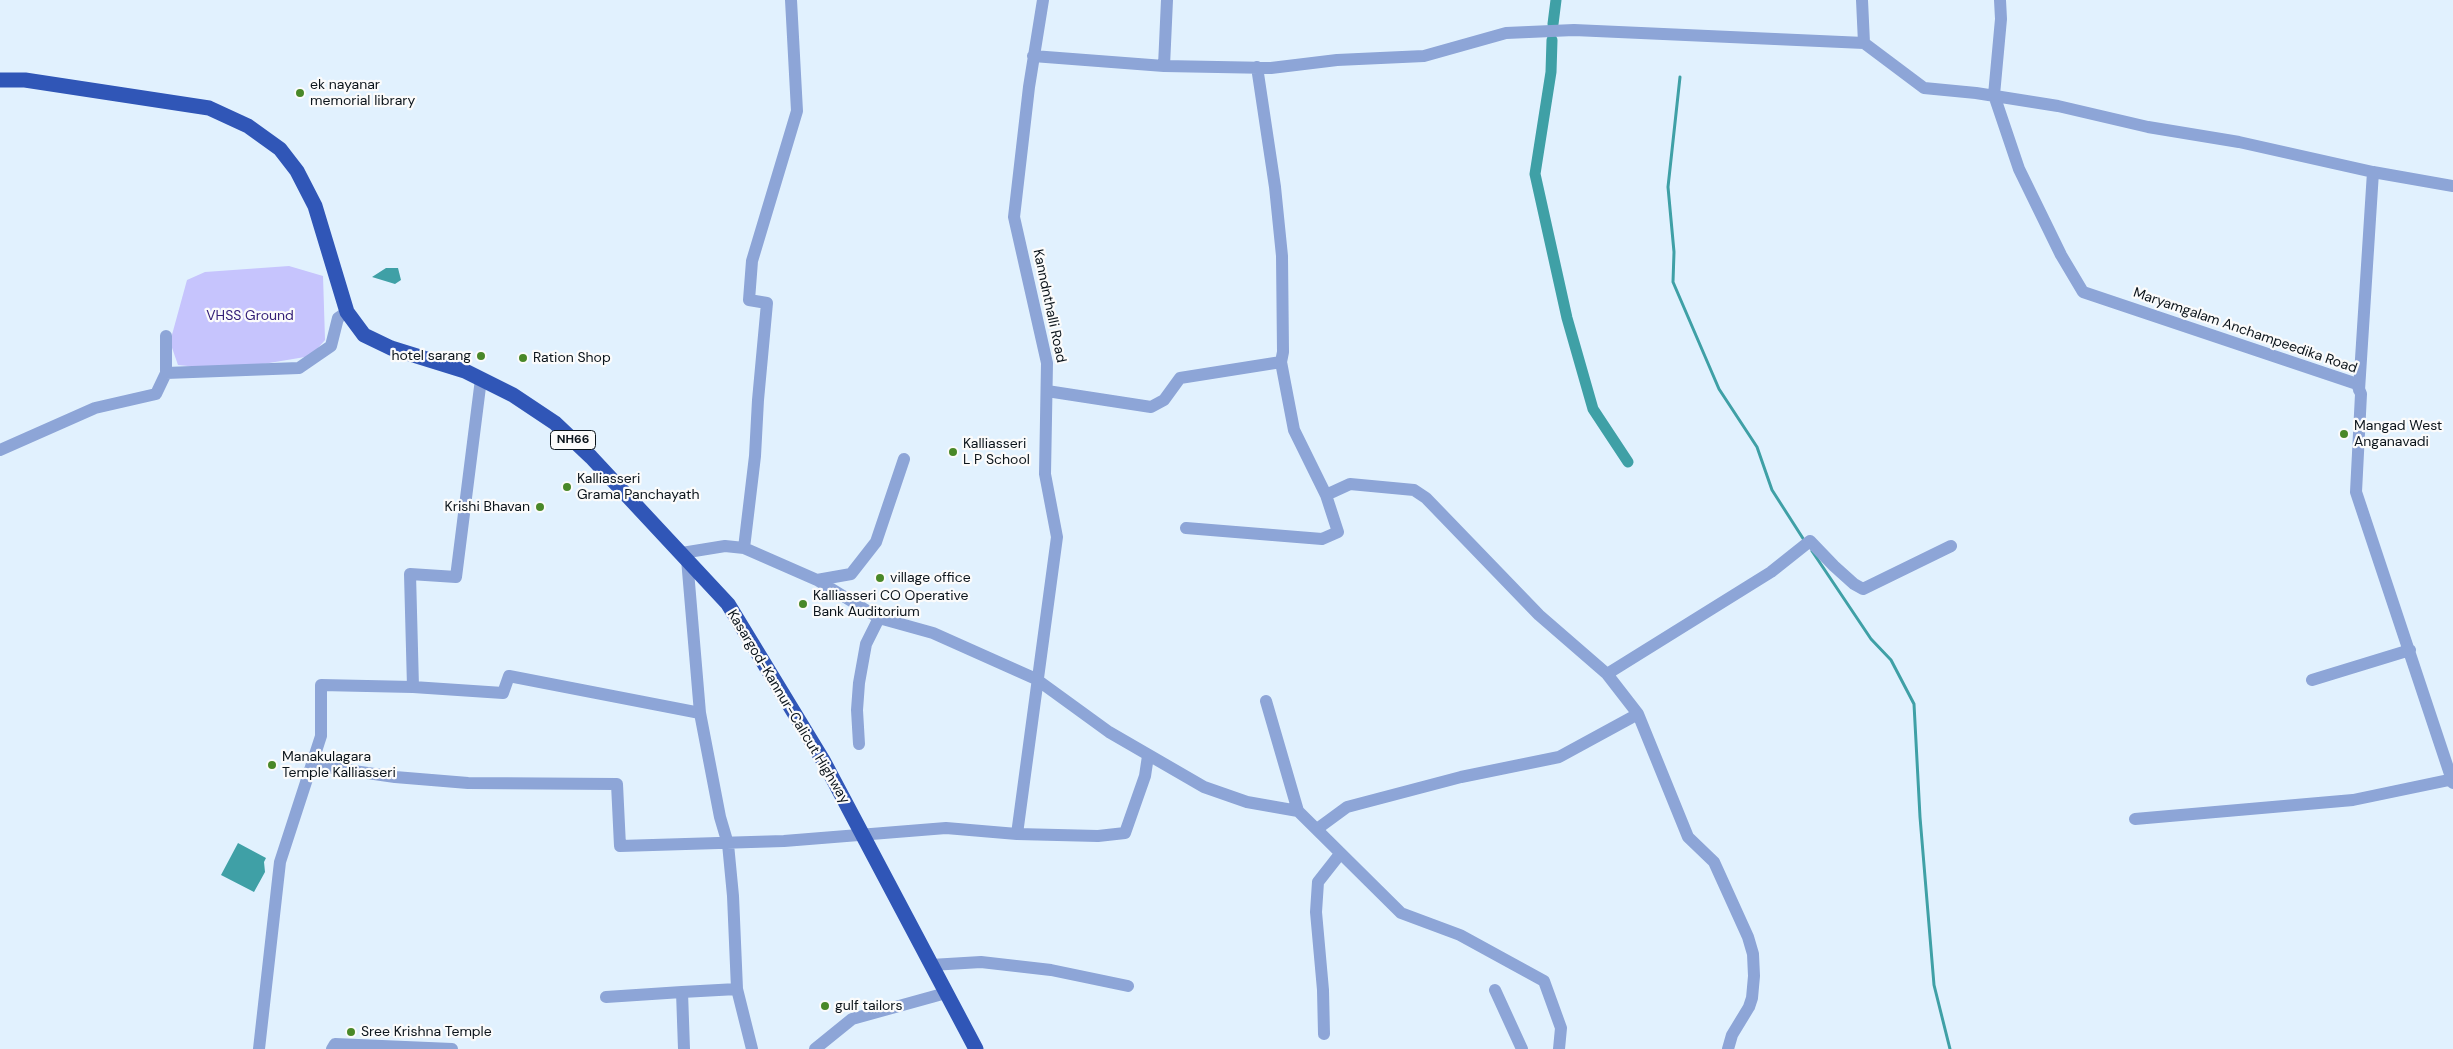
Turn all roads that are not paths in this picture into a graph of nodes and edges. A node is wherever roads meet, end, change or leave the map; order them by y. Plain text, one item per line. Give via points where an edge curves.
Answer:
1 (791, 0) edge
2 (1043, 0) edge
3 (1167, 0) edge
4 (1862, 0) edge
5 (2000, 0) edge
6 (1864, 43) junction
7 (1033, 56) junction
8 (1164, 66) junction
9 (1257, 67) junction
10 (0, 80) edge
11 (1994, 96) junction
12 (2373, 172) junction
13 (2453, 186) edge
14 (348, 312) junction
15 (166, 336) dead end
16 (1281, 362) junction
17 (166, 373) junction
18 (481, 379) junction
19 (2359, 390) junction
20 (1047, 391) junction
21 (0, 450) edge
22 (904, 459) dead end
23 (1326, 495) junction
24 (1186, 528) dead end
25 (1951, 546) dead end
26 (744, 548) junction
27 (684, 556) junction
28 (817, 580) junction
29 (879, 618) junction
30 (2410, 650) junction
31 (1607, 674) junction
32 (1036, 679) junction
33 (2312, 680) dead end
34 (413, 687) junction
35 (1266, 701) dead end
36 (700, 712) junction
37 (1638, 714) junction
38 (859, 744) dead end
39 (1148, 756) junction
40 (312, 765) junction
41 (2453, 781) edge
42 (1298, 811) junction
43 (2135, 819) dead end
44 (1317, 829) junction
45 (1018, 834) junction
46 (862, 835) junction
47 (728, 844) junction
48 (1340, 854) junction
49 (930, 965) junction
50 (1128, 986) dead end
51 (737, 989) junction
52 (1495, 990) dead end
53 (682, 992) junction
54 (946, 993) junction
55 (606, 997) dead end
56 (1324, 1034) dead end
57 (1525, 1048) edge
58 (259, 1049) edge
59 (332, 1049) edge
60 (452, 1049) edge
61 (684, 1049) edge
62 (752, 1049) edge
63 (815, 1049) edge
64 (976, 1049) edge
65 (1559, 1049) edge
66 (1728, 1049) edge

1 - 26 street via 797,111 752,261 749,300 767,303
2 - 7 street, Kanndnthalli Road
3 - 8 street
4 - 6 street
5 - 11 street, Maryamgalam Anchampeedika Road
6 - 9 street via 1574,30 1506,33 1424,56
6 - 11 street via 1924,88
7 - 8 street
7 - 20 street, Kanndnthalli Road via 1014,217 1047,363
8 - 9 street
9 - 16 street via 1282,256
10 - 14 highway, Kasargod-Kannur-Calicut Highway / NH66 via 26,80 209,108 248,126 280,149 297,171 314,206
11 - 12 street via 2239,142
11 - 19 street, Maryamgalam Anchampeedika Road via 2019,169 2083,292 2357,384
12 - 13 street
12 - 19 street
14 - 17 street via 338,318 330,346 299,368
14 - 18 highway, Kasargod-Kannur-Calicut Highway / NH66 via 364,335 391,348
15 - 17 street
16 - 20 street via 1180,378 1164,400 1151,407
16 - 23 street via 1294,430
17 - 21 street via 156,394 95,408
18 - 27 highway, Kasargod-Kannur-Calicut Highway / NH66 via 514,395 555,423
18 - 34 street via 456,577 410,574
19 - 30 street, Maryamgalam Anchampeedika Road via 2356,492
20 - 32 street, Kanndnthalli Road via 1045,474 1057,537
22 - 28 street via 876,542 851,574
23 - 24 street via 1338,532 1322,538
23 - 31 street via 1350,484 1414,490 1426,498 1540,615
25 - 31 street via 1864,589 1805,544 1771,572
26 - 27 street via 725,546
26 - 28 street
27 - 36 street
27 - 46 highway, Kasargod-Kannur-Calicut Highway / NH66 via 728,604 824,762
28 - 29 street
29 - 32 street via 933,633
29 - 38 street via 866,644 859,683
30 - 33 street
30 - 41 street, Maryamgalam Anchampeedika Road
31 - 37 street
32 - 39 street
32 - 45 street, Kanndnthalli Road
34 - 36 street via 503,692 508,676
34 - 40 street via 321,685 321,736
35 - 42 street
36 - 47 street
37 - 44 street via 1559,757 1461,777 1347,807
37 - 66 street via 1688,837 1714,862 1753,954 1752,998
39 - 42 street via 1204,787 1247,802
39 - 45 street via 1145,776 1125,833 1098,836
40 - 47 street via 395,778 468,783 617,784 620,846
40 - 58 street via 280,862
41 - 43 street via 2353,800
42 - 44 street
44 - 48 street
45 - 46 street via 946,828
46 - 47 street
46 - 49 highway, Kasargod-Kannur-Calicut Highway / NH66
47 - 51 street
48 - 56 street via 1318,882 1316,912
48 - 65 street via 1400,913 1460,935 1544,981 1561,1028
49 - 50 street via 980,962 1051,970
49 - 54 highway, Kasargod-Kannur-Calicut Highway / NH66
51 - 53 street
51 - 62 street
52 - 57 street
53 - 55 street
53 - 61 street
54 - 63 street via 852,1019
54 - 64 highway, Kasargod-Kannur-Calicut Highway / NH66
59 - 60 street via 334,1044

